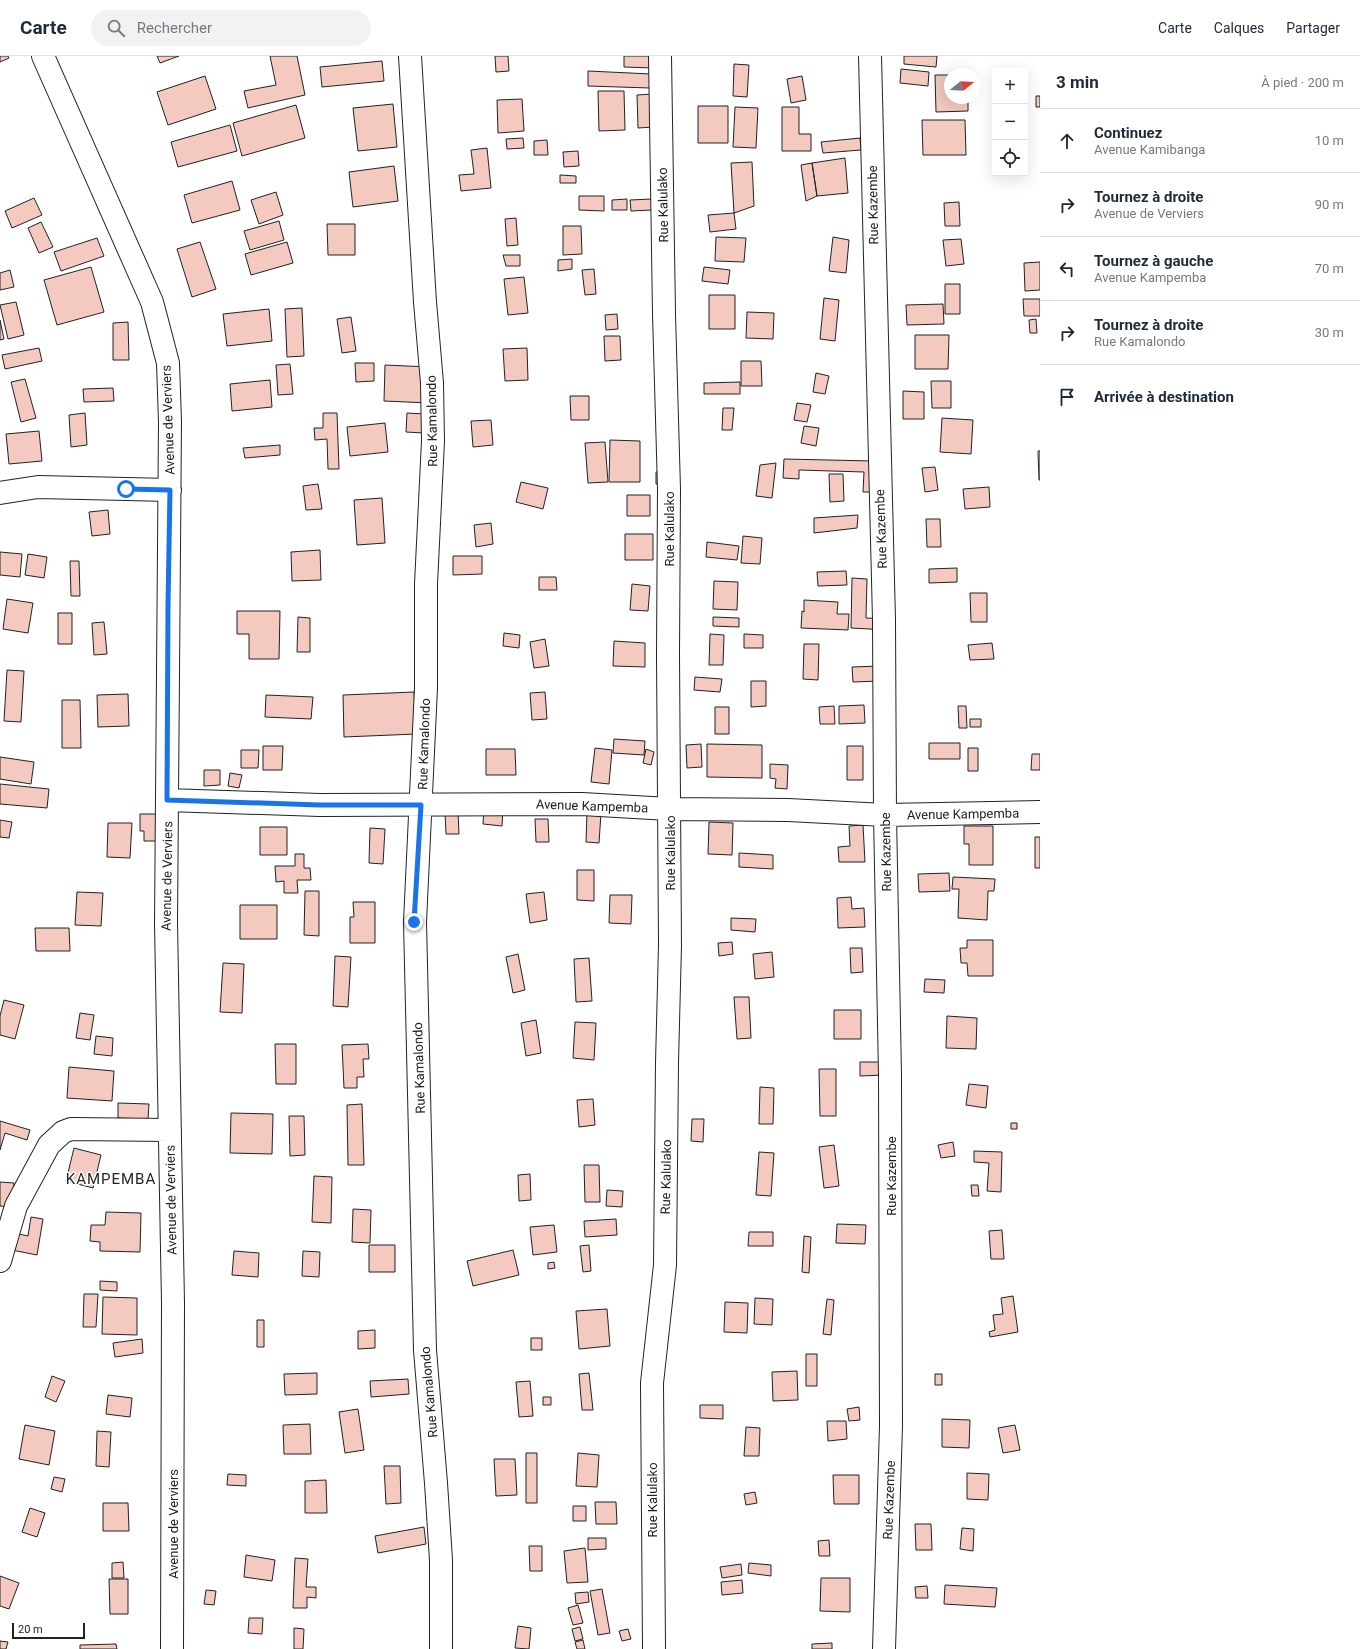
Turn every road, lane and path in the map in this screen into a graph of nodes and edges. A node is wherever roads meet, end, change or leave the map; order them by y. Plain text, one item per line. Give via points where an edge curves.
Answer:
1 (43, 56) edge
2 (410, 56) edge
3 (660, 56) edge
4 (870, 56) edge
5 (170, 490) junction
6 (0, 493) edge
7 (167, 800) junction
8 (421, 805) junction
9 (669, 810) junction
10 (1040, 812) edge
11 (885, 815) junction
12 (170, 1130) junction
13 (0, 1261) edge
14 (172, 1649) edge
15 (441, 1649) edge
16 (654, 1649) edge
17 (884, 1649) edge

1 - 5 street, Avenue de Verviers via 152,302 168,363
2 - 8 street, Rue Kamalondo via 434,440 426,584 426,688
3 - 9 street, Rue Kalulako via 669,489
4 - 11 street, Rue Kazembe via 884,620
5 - 6 street via 38,487
5 - 7 street, Avenue de Verviers
7 - 8 street, Avenue Kampemba
7 - 12 street, Avenue de Verviers via 166,923
8 - 9 street, Avenue Kampemba via 582,804
8 - 15 street, Rue Kamalondo via 414,922 425,1350 441,1560
9 - 11 street, Avenue Kampemba via 788,810
9 - 16 street, Rue Kalulako via 670,945 665,1265 652,1383
10 - 11 street, Avenue Kampemba
11 - 17 street, Rue Kazembe via 892,1270 891,1426
12 - 13 street via 71,1129 63,1132 49,1145 16,1206
12 - 14 street, Avenue de Verviers via 173,1302

